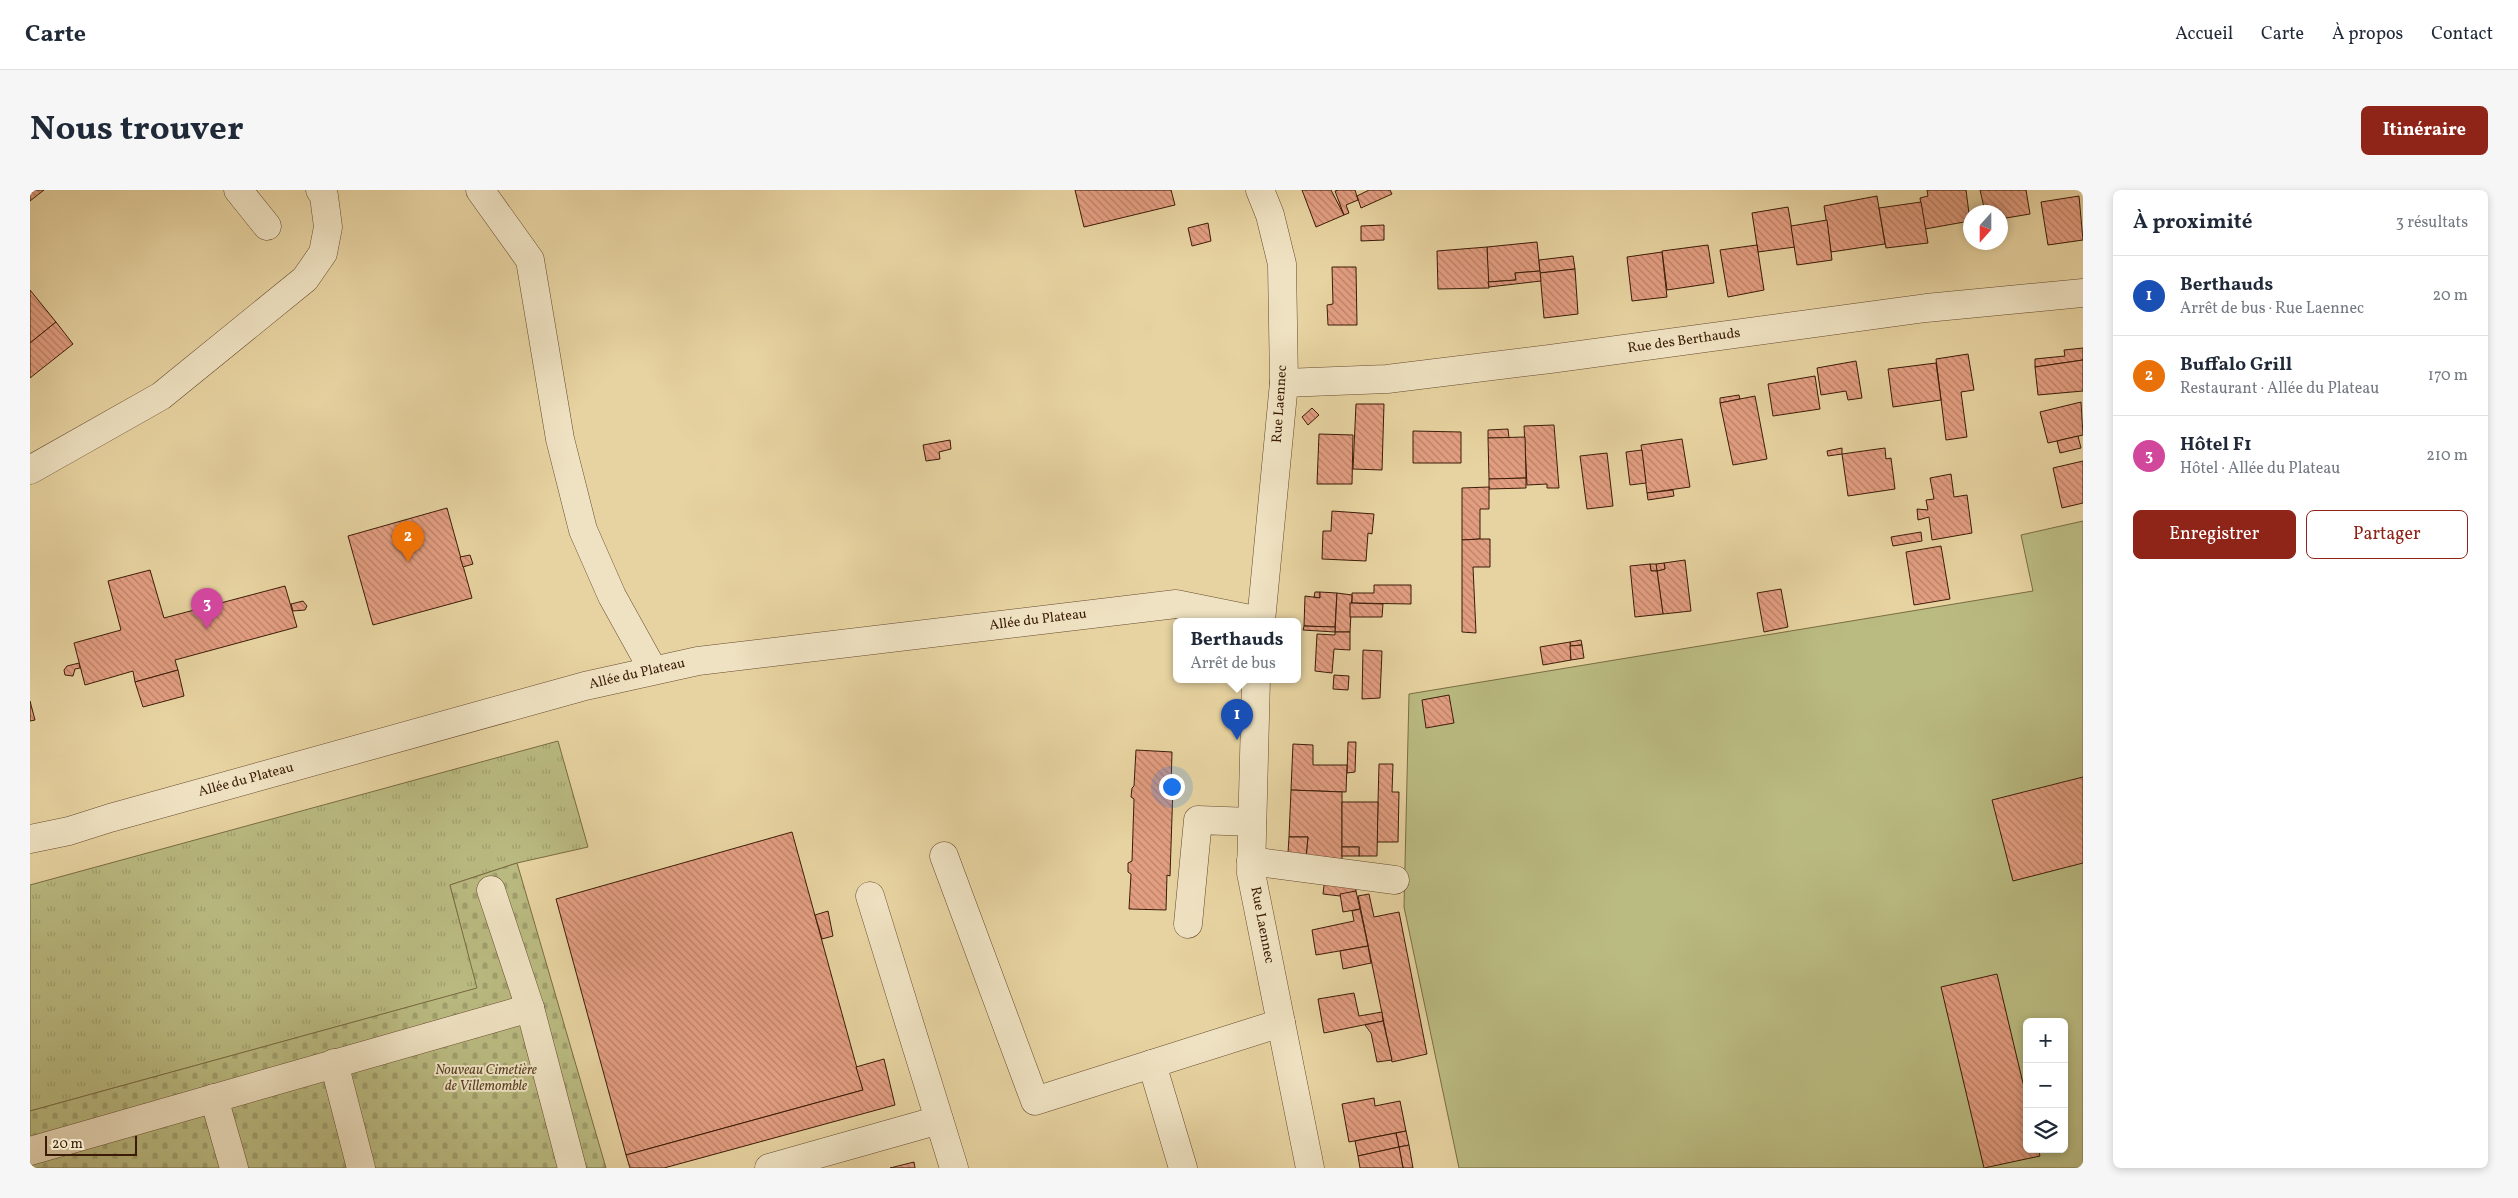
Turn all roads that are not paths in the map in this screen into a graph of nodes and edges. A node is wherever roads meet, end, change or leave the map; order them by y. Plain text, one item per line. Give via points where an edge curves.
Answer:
1 (238, 190) edge
2 (320, 190) edge
3 (480, 190) edge
4 (1260, 190) edge
5 (267, 226) dead end
6 (2083, 293) edge
7 (1284, 383) junction
8 (30, 470) edge
9 (1245, 618) edge
10 (1260, 618) edge
11 (653, 670) junction
12 (1256, 683) edge
13 (1252, 822) junction
14 (30, 839) edge
15 (944, 856) dead end
16 (1252, 861) junction
17 (1395, 880) dead end
18 (491, 890) dead end
19 (870, 896) dead end
20 (1188, 924) dead end
21 (530, 1008) junction
22 (1281, 1023) junction
23 (334, 1063) junction
24 (1152, 1064) junction
25 (214, 1098) junction
26 (939, 1120) junction
27 (38, 1156) edge
28 (234, 1168) edge
29 (361, 1168) edge
30 (572, 1168) edge
31 (769, 1168) edge
32 (954, 1168) edge
33 (1183, 1168) edge
34 (1310, 1168) edge

1 - 5 street
2 - 8 street via 324,196 328,228 323,253 305,280 161,396
3 - 11 street via 530,260 560,439 583,530 612,596
4 - 7 street, Rue Laennec via 1282,264
6 - 7 street, Rue des Berthauds via 1926,308 1387,379
7 - 10 street, Rue Laennec
9 - 11 street, Allée du Plateau via 1176,604 708,660
11 - 14 street, Allée du Plateau
12 - 13 street, Rue Laennec
13 - 16 street, Rue Laennec
13 - 20 street via 1198,820
15 - 24 street via 1035,1101
16 - 17 street
16 - 22 street, Rue Laennec via 1251,873
18 - 21 street
19 - 26 street
21 - 23 street
21 - 30 street
22 - 24 street
22 - 34 street, Rue Laennec
23 - 25 street
23 - 29 street
24 - 33 street
25 - 27 street
25 - 28 street
26 - 31 street
26 - 32 street

